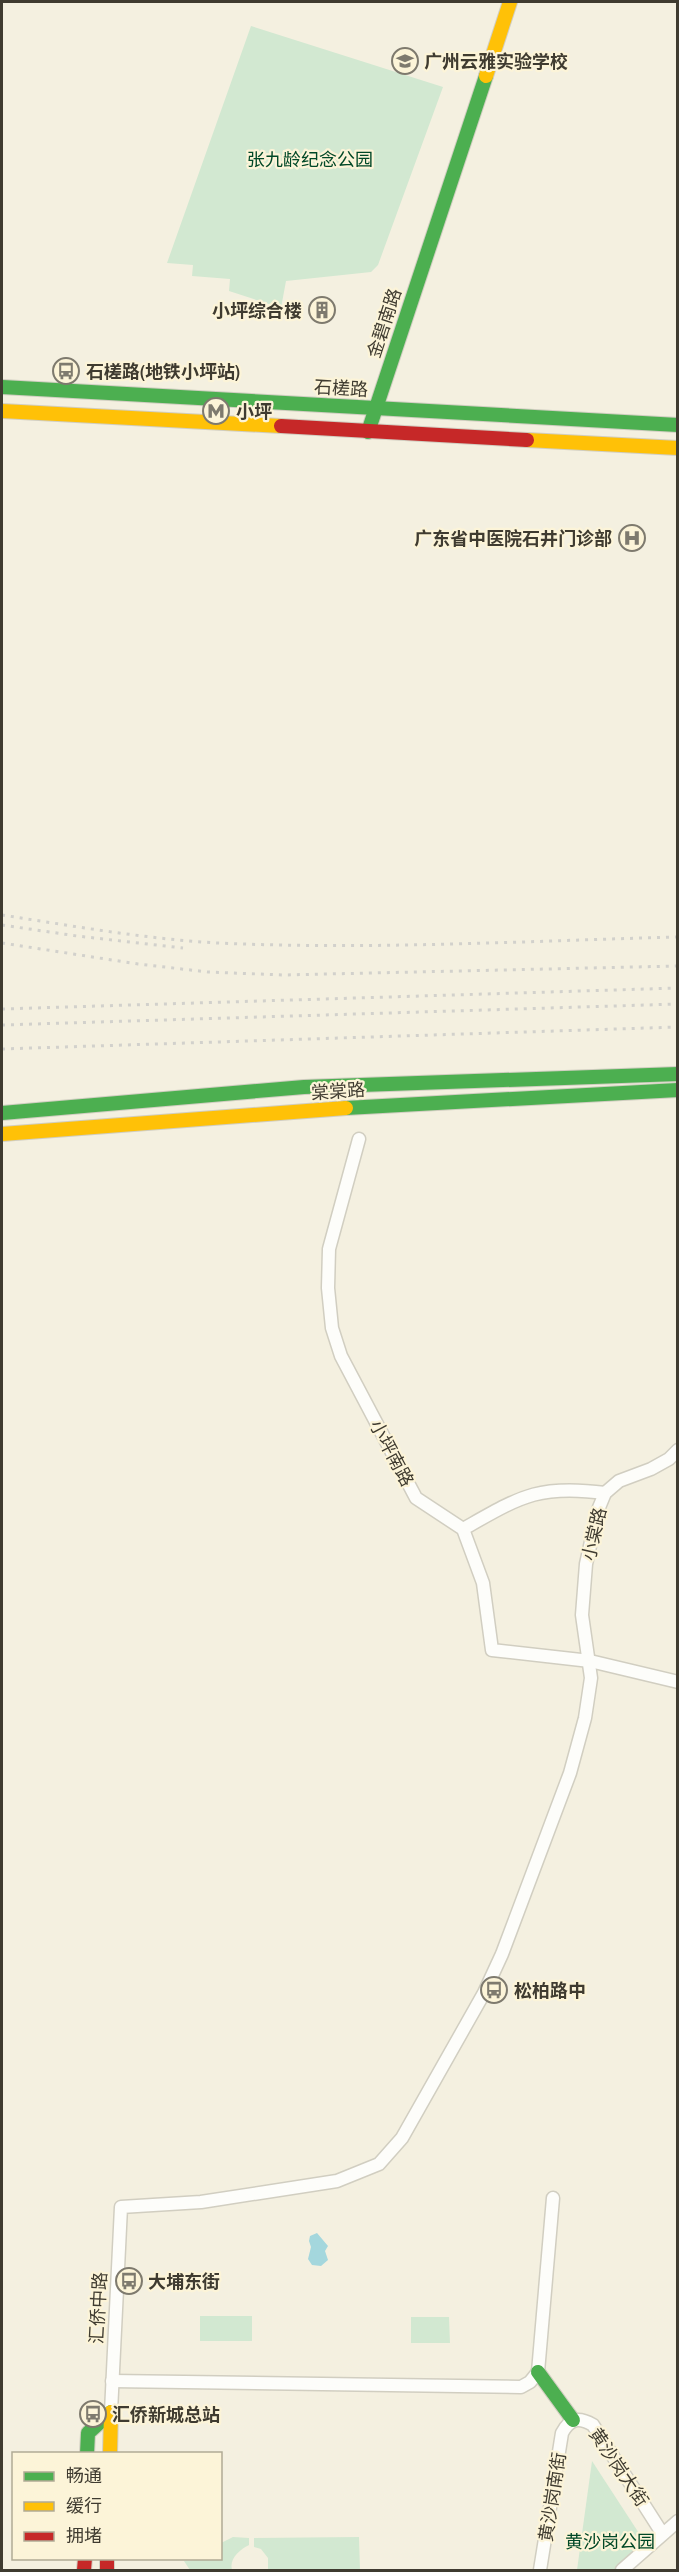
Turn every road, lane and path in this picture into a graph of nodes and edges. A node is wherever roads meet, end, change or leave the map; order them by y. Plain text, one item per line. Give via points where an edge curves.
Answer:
1 (499, 2) edge
2 (510, 2) edge
3 (2, 387) edge
4 (370, 407) junction
5 (2, 411) edge
6 (678, 425) edge
7 (368, 432) junction
8 (678, 448) edge
9 (678, 1074) edge
10 (391, 1083) junction
11 (678, 1090) edge
12 (2, 1113) edge
13 (2, 1125) edge
14 (2, 1134) edge
15 (360, 1139) dead end
16 (678, 1450) edge
17 (605, 1494) junction
18 (463, 1529) junction
19 (590, 1661) junction
20 (678, 1682) edge
21 (553, 2198) dead end
22 (121, 2207) joint
23 (538, 2372) junction
24 (112, 2381) junction
25 (111, 2412) junction
26 (570, 2422) junction
27 (87, 2452) edge
28 (110, 2452) edge
29 (678, 2521) edge
30 (662, 2533) junction
31 (540, 2571) edge
32 (622, 2571) edge

1 - 4 street, 金碧南路
2 - 4 street, 金碧南路
3 - 4 street, 石槎路
4 - 6 street, 石槎路
4 - 7 street, 金碧南路
5 - 7 street
7 - 8 street
9 - 10 street, 棠棠路
10 - 12 street, 棠棠路
10 - 13 street via 290,1098
11 - 14 street, 棠棠路 via 341,1108
15 - 18 street, 小坪南路 via 329,1249 332,1328 341,1356 416,1498
16 - 17 street, 小棠路 via 651,1469 619,1481
17 - 18 street via 548,1490 524,1496
17 - 19 street, 小棠路 via 586,1564 582,1615
18 - 19 street via 483,1583 492,1650
19 - 20 street
19 - 22 street, 小棠路 via 588,1701 570,1773 502,1954 416,2115 391,2153 379,2164 336,2181 201,2202
21 - 23 street
22 - 24 street, 汇侨中路
23 - 24 street via 521,2387 508,2388
23 - 26 street
24 - 25 street, 汇侨中路
25 - 27 street via 88,2433
25 - 28 street, 汇侨中路
26 - 30 street, 黄沙岗大街 via 583,2419 593,2425
26 - 31 street, 黄沙岗南街 via 562,2433
29 - 30 street
30 - 32 street

